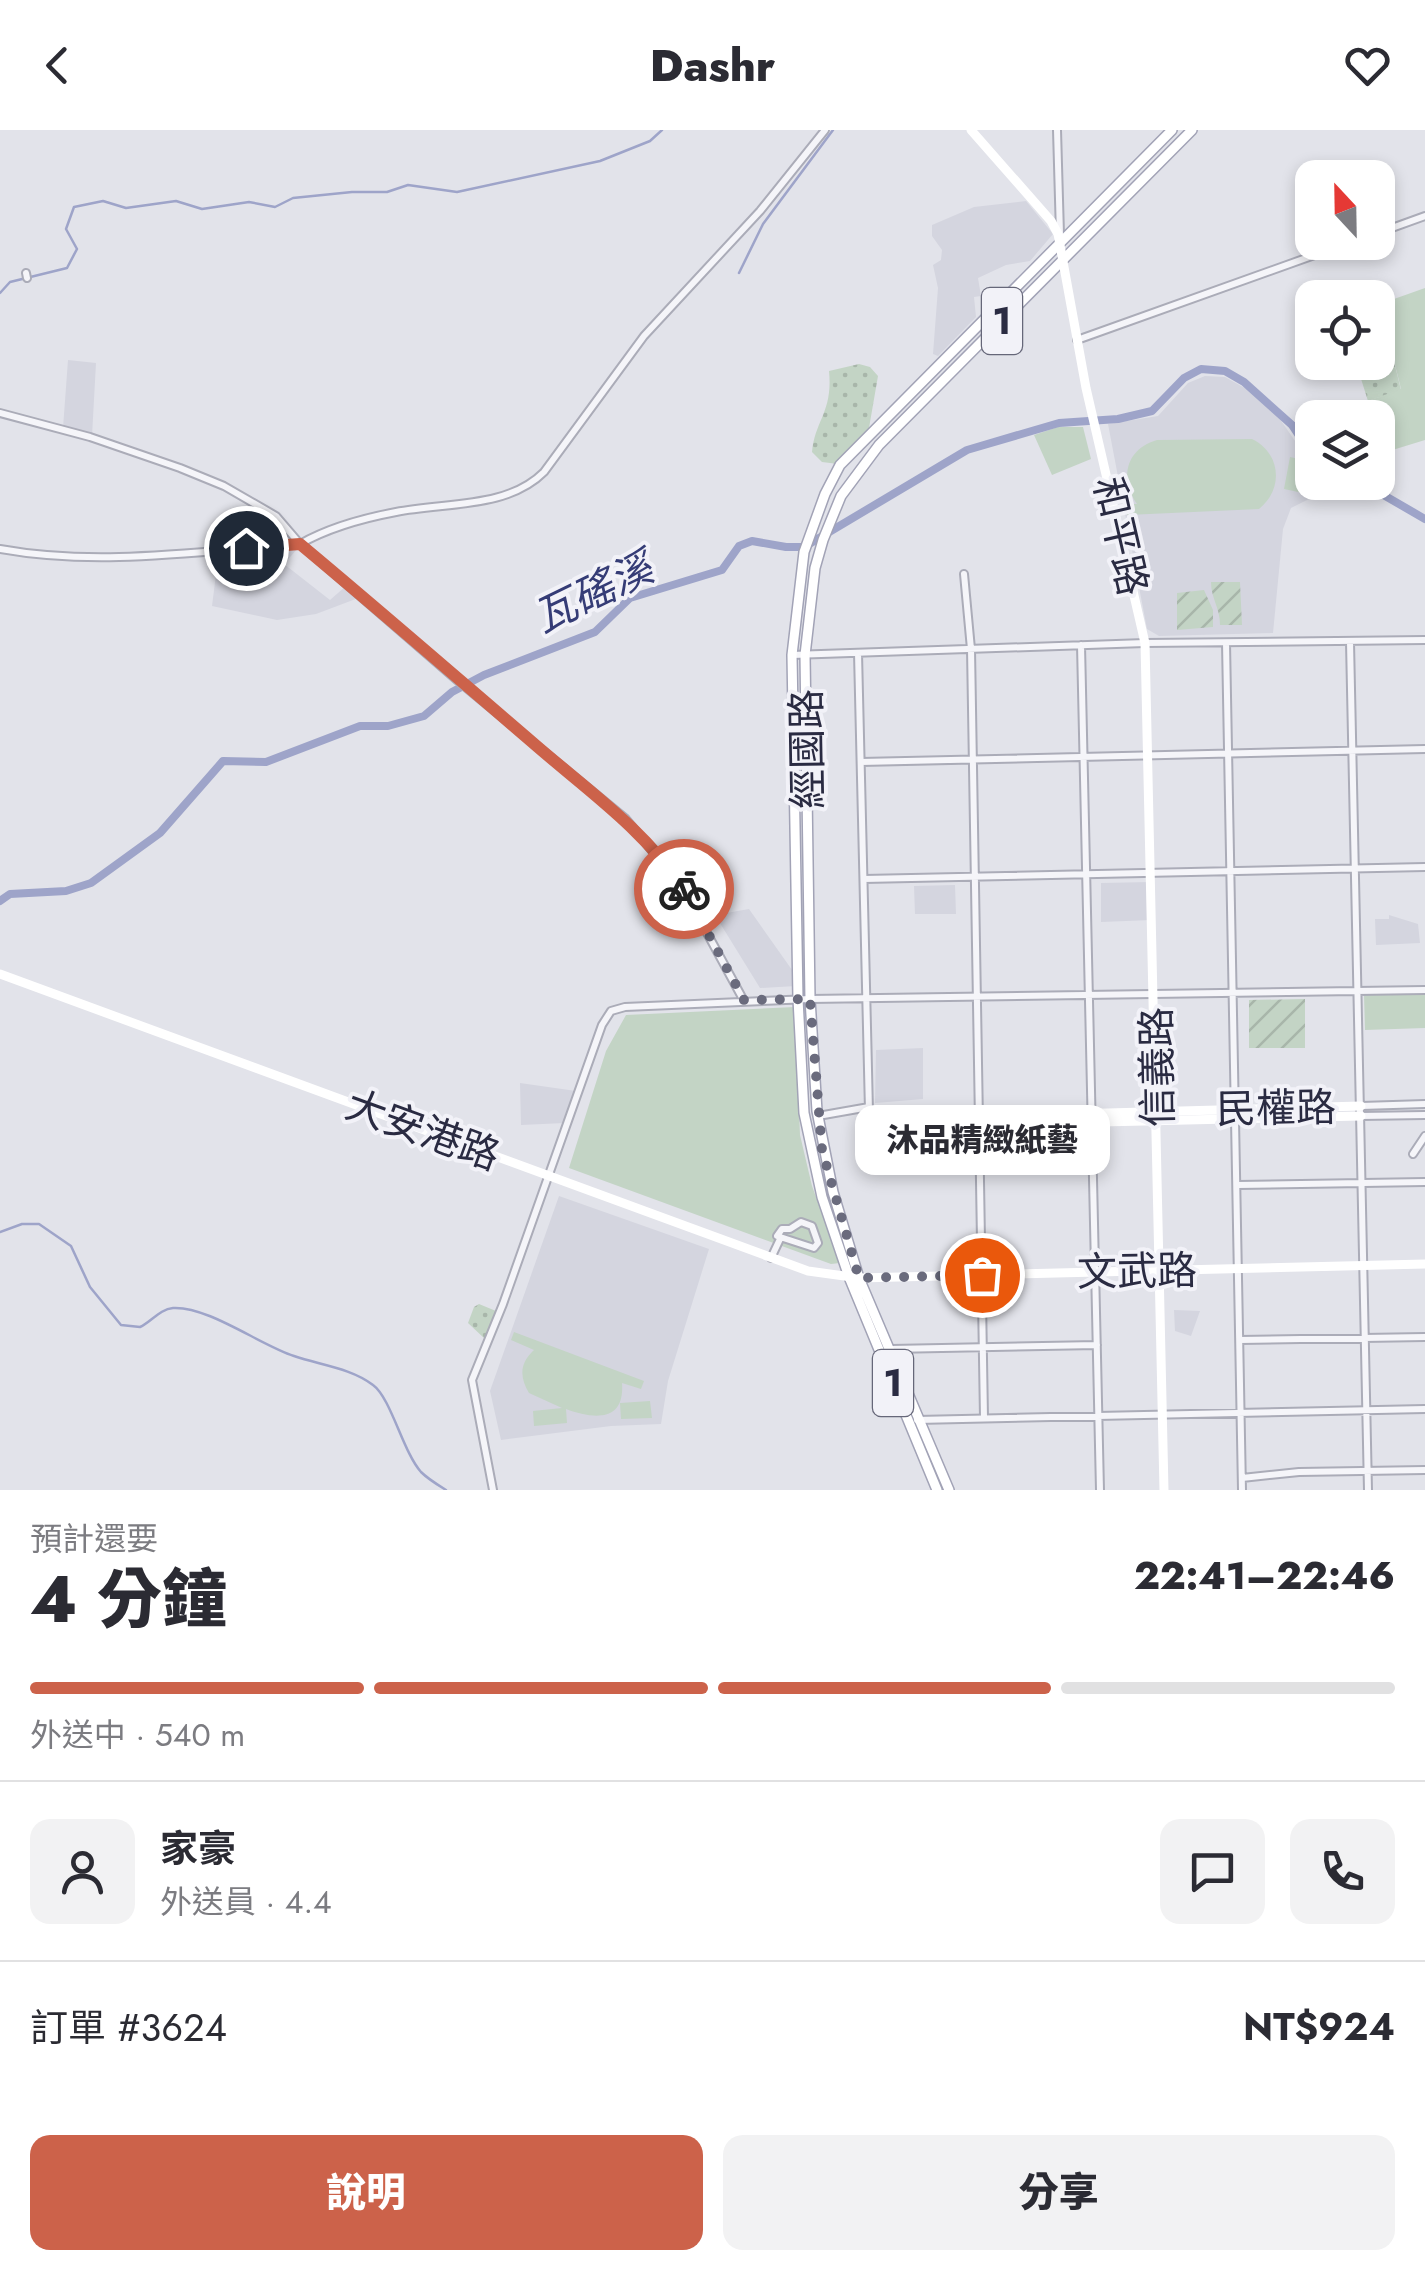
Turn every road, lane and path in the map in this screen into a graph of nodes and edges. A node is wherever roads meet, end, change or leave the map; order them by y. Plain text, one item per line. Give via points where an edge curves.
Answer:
1 (825, 130) edge
2 (971, 130) edge
3 (1057, 130) edge
4 (1172, 130) edge
5 (1192, 130) edge
6 (1425, 216) edge
7 (1395, 227) edge
8 (1060, 245) junction
9 (1301, 260) edge
10 (1062, 264) junction
11 (1077, 340) junction
12 (0, 413) edge
13 (300, 544) junction
14 (0, 548) edge
15 (964, 574) dead end
16 (1425, 640) edge
17 (1226, 642) junction
18 (1350, 642) junction
19 (1145, 643) junction
20 (1082, 646) junction
21 (971, 650) junction
22 (858, 654) junction
23 (792, 655) junction
24 (805, 656) junction
25 (1425, 749) edge
26 (1353, 751) junction
27 (1228, 754) junction
28 (1148, 756) junction
29 (1084, 757) junction
30 (973, 760) junction
31 (861, 762) junction
32 (1425, 866) edge
33 (1356, 868) junction
34 (1231, 871) junction
35 (1152, 873) junction
36 (1086, 874) junction
37 (975, 877) junction
38 (864, 879) junction
39 (0, 974) edge
40 (1425, 990) edge
41 (1360, 991) junction
42 (1234, 993) junction
43 (1155, 994) junction
44 (1089, 995) junction
45 (977, 996) junction
46 (798, 999) junction
47 (810, 999) junction
48 (744, 1000) junction
49 (867, 1000) junction
50 (1425, 1104) edge
51 (870, 1109) junction
52 (1361, 1111) junction
53 (1236, 1114) junction
54 (1425, 1114) edge
55 (818, 1116) junction
56 (1158, 1116) junction
57 (834, 1117) dead end
58 (1092, 1118) junction
59 (979, 1120) junction
60 (887, 1123) junction
61 (874, 1133) dead end
62 (1425, 1136) edge
63 (1413, 1154) dead end
64 (548, 1174) junction
65 (1425, 1182) edge
66 (1362, 1183) junction
67 (1238, 1184) junction
68 (784, 1235) junction
69 (771, 1258) junction
70 (1425, 1264) edge
71 (1363, 1265) junction
72 (1161, 1269) junction
73 (1239, 1269) junction
74 (1095, 1271) junction
75 (982, 1275) junction
76 (854, 1278) junction
77 (1425, 1336) edge
78 (1364, 1338) junction
79 (1240, 1340) junction
80 (1097, 1345) junction
81 (983, 1346) junction
82 (891, 1349) junction
83 (1425, 1409) edge
84 (1366, 1410) junction
85 (1241, 1413) junction
86 (1163, 1414) junction
87 (1098, 1416) junction
88 (984, 1418) junction
89 (915, 1422) junction
90 (1425, 1470) edge
91 (1367, 1472) junction
92 (1242, 1478) junction
93 (494, 1490) edge
94 (937, 1490) edge
95 (949, 1490) edge
96 (1100, 1490) edge
97 (1164, 1490) edge
98 (1242, 1490) edge
99 (1368, 1490) edge

1 - 13 street via 760,212 644,336 530,487 397,512
2 - 8 main road via 1051,222
3 - 8 street
4 - 8 main road, 經國路 / 1
5 - 10 main road, 經國路 / 1
6 - 7 street
8 - 10 main road
8 - 23 main road, 經國路 / 1 via 840,465 808,534
9 - 11 street
10 - 11 main road
10 - 24 main road, 經國路 / 1 via 879,445 840,496 815,568
11 - 19 main road, 和平路
12 - 13 street via 90,437 224,486 276,516
13 - 14 street via 149,557
13 - 48 street via 625,818 682,887
15 - 21 street
16 - 18 street
17 - 18 street
17 - 19 street
17 - 27 street
18 - 26 street
19 - 20 street
19 - 28 main road, 信義路
20 - 21 street
20 - 29 street
21 - 22 street
21 - 30 street
22 - 24 street
22 - 31 street
23 - 24 street
23 - 46 main road, 經國路 / 1
24 - 47 main road, 經國路 / 1
25 - 26 street
26 - 27 street
26 - 33 street
27 - 28 street
27 - 34 street
28 - 29 street
28 - 35 main road, 信義路
29 - 30 street
29 - 36 street
30 - 31 street
30 - 37 street
31 - 38 street
32 - 33 street
33 - 34 street
33 - 41 street
34 - 35 street
34 - 42 street
35 - 36 street
35 - 43 main road, 信義路
36 - 37 street
36 - 44 street
37 - 38 street
37 - 45 street
38 - 49 street
39 - 64 main road, 大安港路
40 - 41 street
41 - 42 street
41 - 52 street
42 - 43 street
42 - 53 street
43 - 44 street
43 - 56 main road, 信義路
44 - 45 street
44 - 58 street
45 - 49 street
45 - 59 street
46 - 47 street
46 - 48 street
46 - 76 main road, 經國路 / 1 via 811,1156
47 - 49 street
47 - 55 main road, 經國路 / 1
48 - 64 street via 611,1011
49 - 51 street
50 - 52 street, 民權路
51 - 55 street
51 - 57 street
51 - 60 street
52 - 53 main road, 民權路
52 - 54 street, 民權路
52 - 66 street
53 - 56 main road, 民權路
53 - 67 street
55 - 76 main road, 經國路 / 1
56 - 58 main road, 民權路
56 - 72 main road, 信義路
58 - 59 main road, 民權路
58 - 74 street
59 - 60 main road, 民權路
59 - 75 street
60 - 61 street
62 - 63 street
64 - 69 main road, 大安港路
64 - 93 street via 472,1380
65 - 66 street
66 - 67 street
66 - 71 street
67 - 73 street
68 - 68 street via 806,1222 818,1242 810,1248
68 - 69 street
69 - 76 main road, 大安港路
70 - 71 main road, 文武路
71 - 73 main road, 文武路
71 - 78 street
72 - 73 main road, 文武路
72 - 74 main road, 文武路
72 - 86 main road, 信義路
73 - 79 street
74 - 75 main road, 文武路
74 - 80 street
75 - 76 main road, 文武路
75 - 81 street
76 - 82 main road, 經國路 / 1
76 - 89 main road, 經國路 / 1
77 - 78 street
78 - 79 street
78 - 84 street
79 - 85 street
80 - 81 street
80 - 87 street
81 - 82 street
81 - 88 street
82 - 89 main road, 經國路 / 1
83 - 84 street
84 - 85 street
84 - 91 street
85 - 86 street
85 - 92 street
86 - 87 street
86 - 97 main road, 信義路
87 - 88 street
87 - 96 street
88 - 89 street
89 - 94 main road, 經國路 / 1
89 - 95 main road, 經國路 / 1
90 - 91 street
91 - 92 street
91 - 99 street
92 - 98 street

